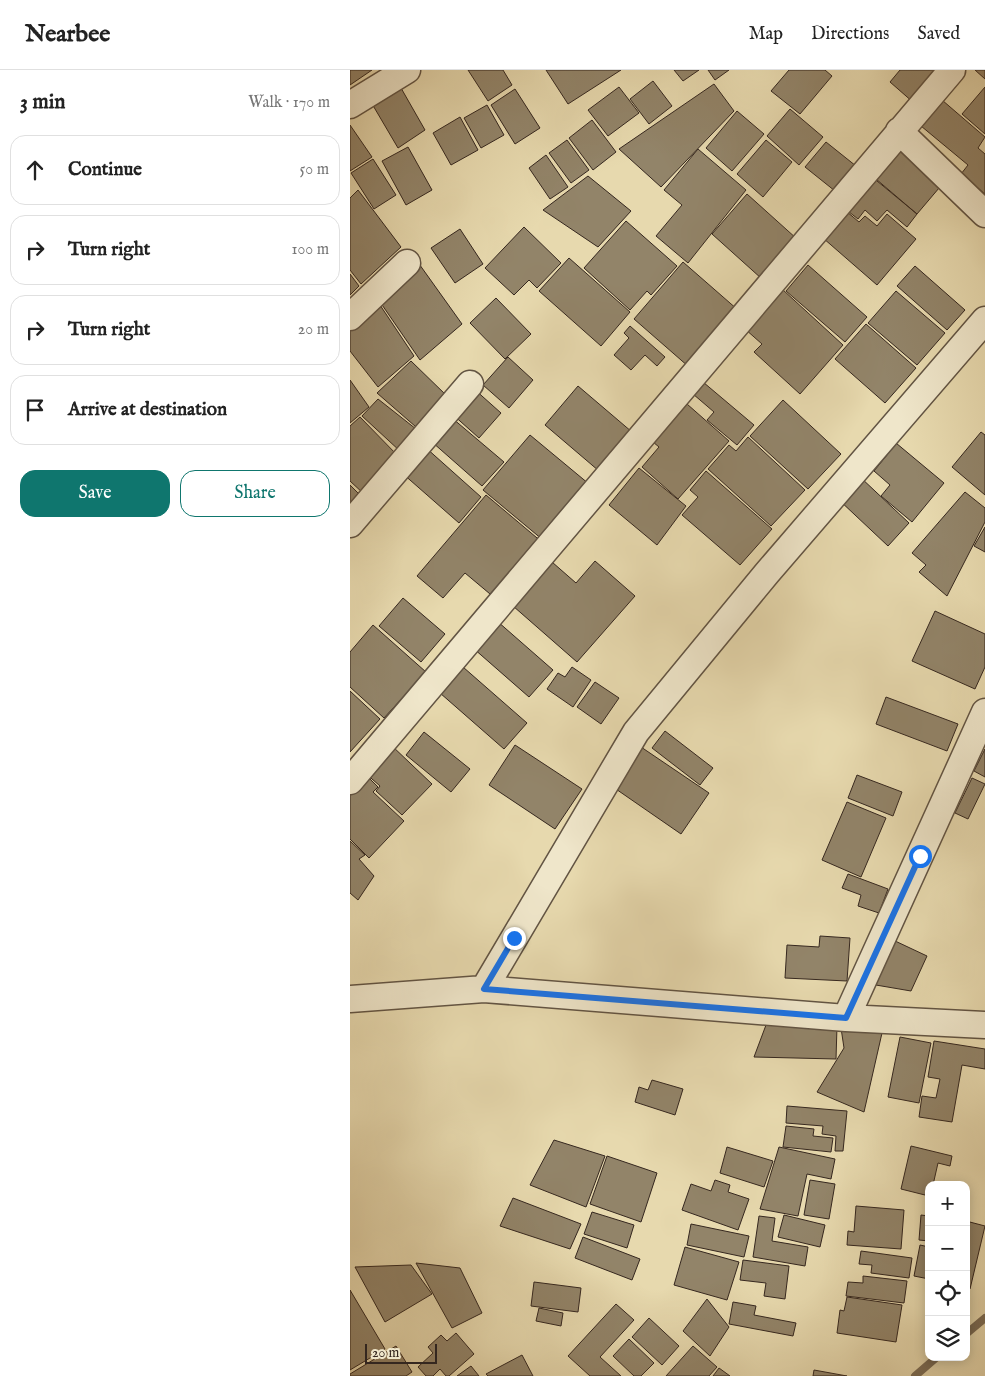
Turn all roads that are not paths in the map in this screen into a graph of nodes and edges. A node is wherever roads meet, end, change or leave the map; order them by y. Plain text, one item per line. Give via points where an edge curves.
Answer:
1 (407, 70) edge
2 (952, 70) edge
3 (350, 105) edge
4 (900, 131) junction
5 (985, 214) edge
6 (408, 263) dead end
7 (350, 317) edge
8 (985, 320) edge
9 (470, 384) dead end
10 (350, 524) edge
11 (985, 712) edge
12 (350, 781) edge
13 (484, 989) junction
14 (350, 999) edge
15 (846, 1018) junction
16 (985, 1025) edge

1 - 3 street
2 - 4 street
4 - 5 street
4 - 12 street
6 - 7 street
8 - 13 street via 766,572 636,732
9 - 10 street
11 - 15 street
13 - 14 street
13 - 15 street
15 - 16 street

